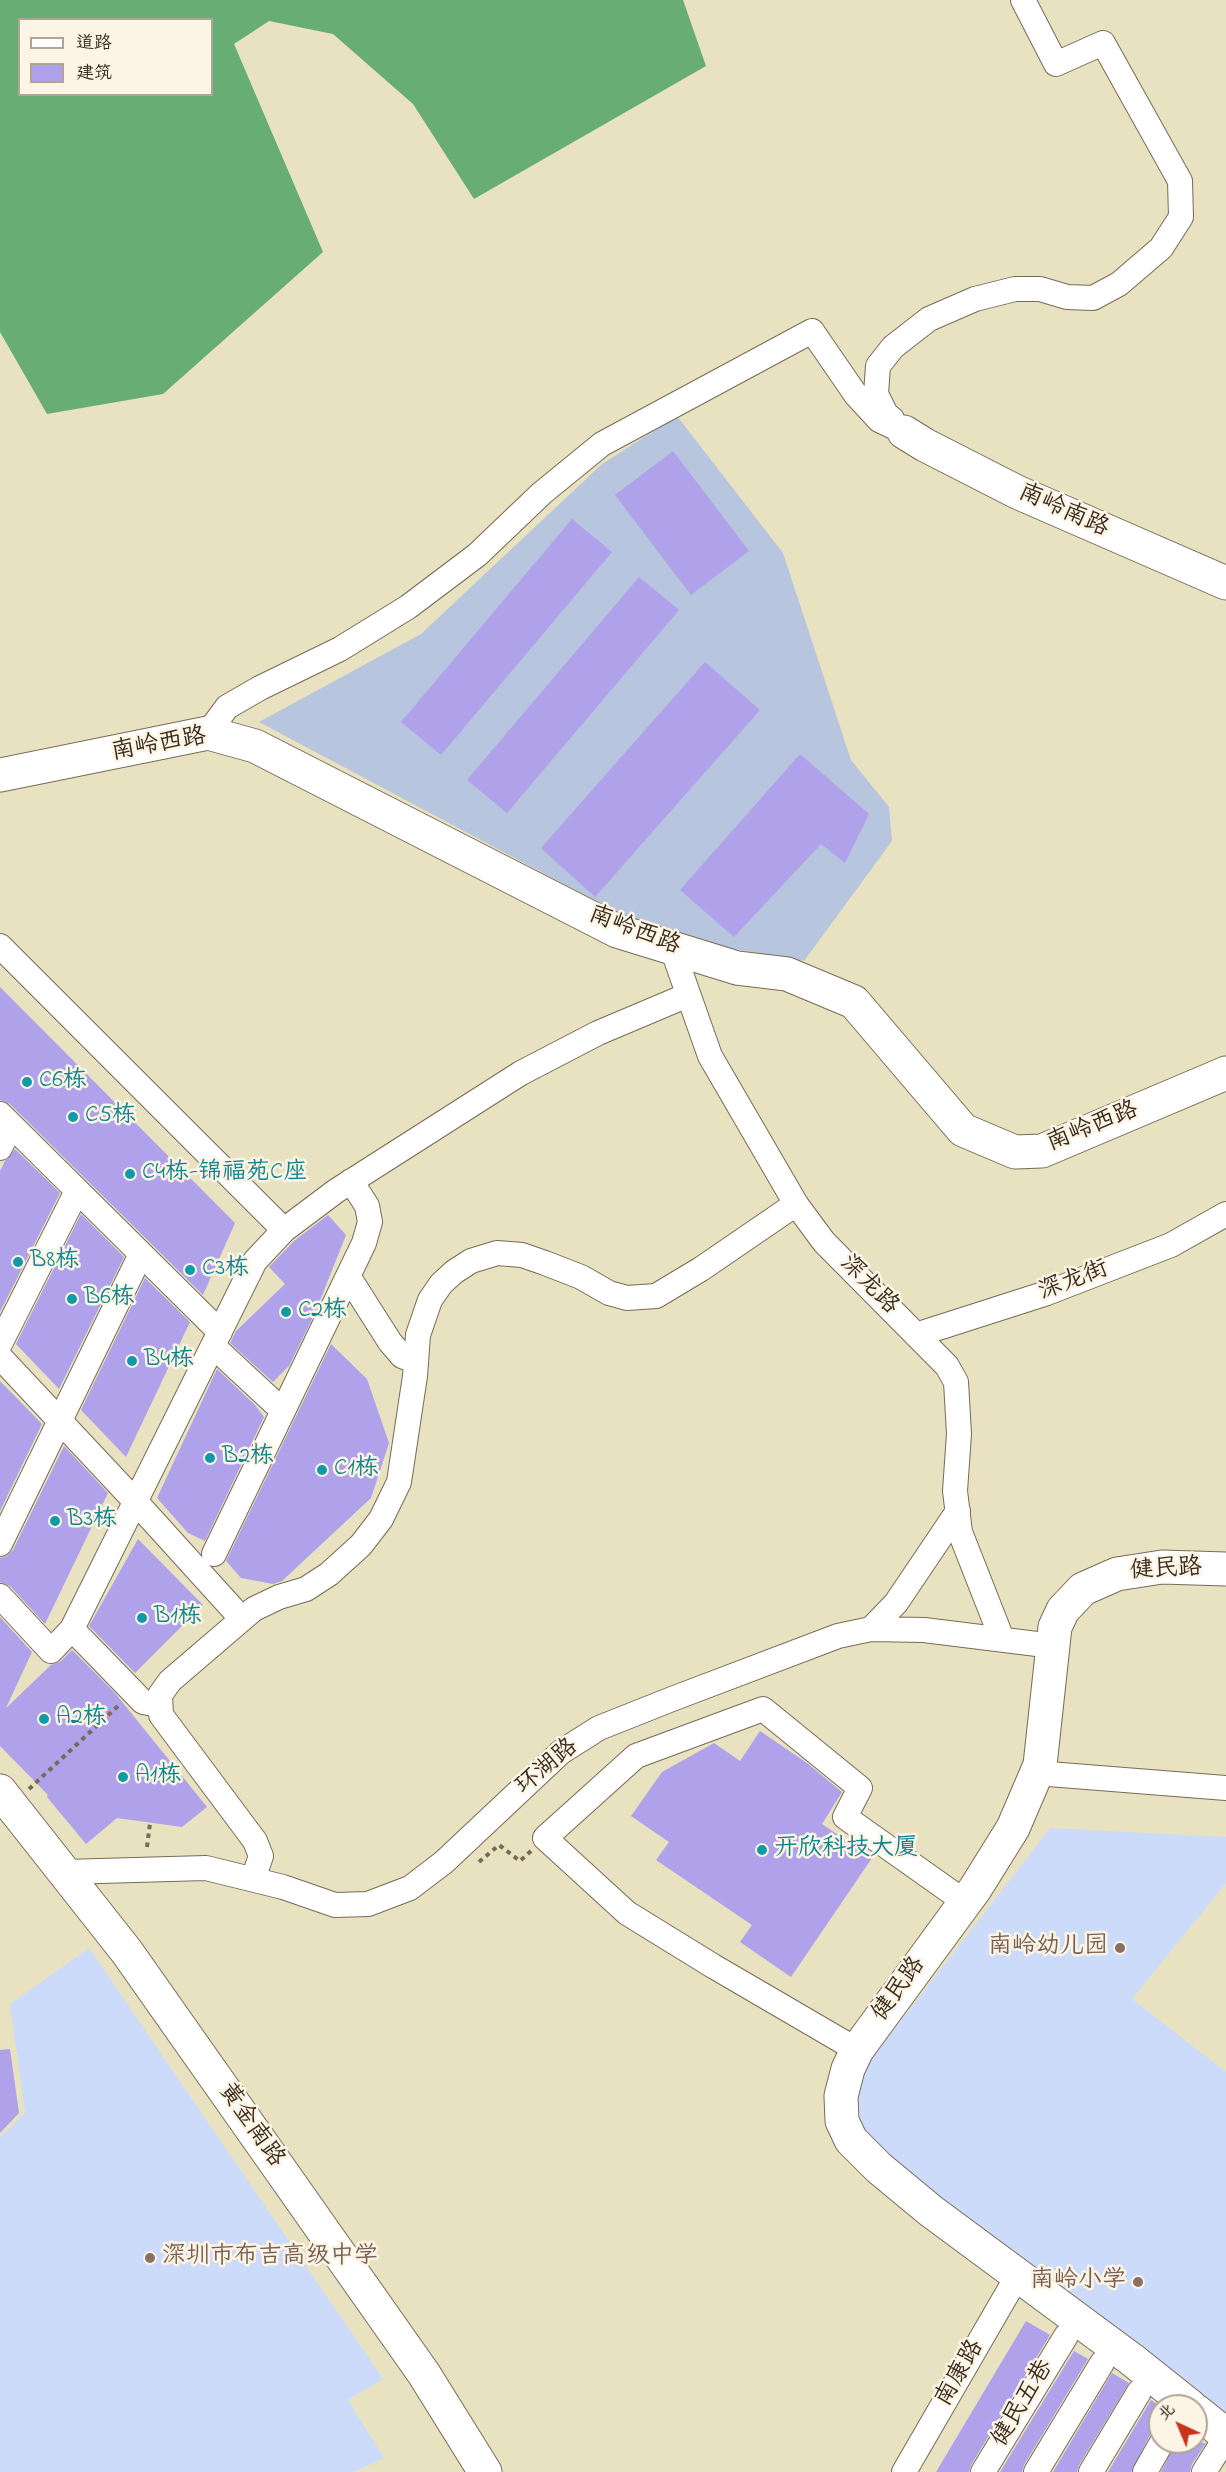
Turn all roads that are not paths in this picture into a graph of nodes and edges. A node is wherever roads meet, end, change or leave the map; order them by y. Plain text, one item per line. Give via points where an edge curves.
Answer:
1 (1023, 0) edge
2 (904, 432) junction
3 (1226, 583) edge
4 (208, 734) junction
5 (0, 775) edge
6 (0, 946) edge
7 (672, 948) junction
8 (688, 995) junction
9 (1226, 1073) edge
10 (6, 1120) edge
11 (0, 1148) edge
12 (351, 1181) junction
13 (77, 1191) junction
14 (796, 1204) junction
15 (1226, 1214) edge
16 (284, 1230) junction
17 (141, 1254) junction
18 (348, 1275) junction
19 (916, 1335) junction
20 (217, 1339) junction
21 (0, 1344) edge
22 (0, 1357) edge
23 (416, 1362) junction
24 (283, 1411) junction
25 (60, 1421) junction
26 (135, 1501) junction
27 (958, 1511) junction
28 (0, 1544) edge
29 (214, 1554) dead end
30 (1226, 1569) edge
31 (0, 1596) edge
32 (241, 1618) junction
33 (72, 1629) junction
34 (871, 1629) junction
35 (1002, 1640) junction
36 (1053, 1646) junction
37 (159, 1705) junction
38 (1036, 1773) junction
39 (1226, 1788) edge
40 (6, 1798) edge
41 (64, 1872) junction
42 (253, 1879) junction
43 (965, 1902) junction
44 (857, 2050) junction
45 (1018, 2275) junction
46 (1066, 2336) dead end
47 (1102, 2363) dead end
48 (1140, 2392) dead end
49 (1175, 2394) edge
50 (1208, 2421) edge
51 (1226, 2436) edge
52 (1155, 2454) edge
53 (1210, 2470) edge
54 (485, 2472) edge
55 (904, 2472) edge
56 (983, 2472) edge
57 (1036, 2472) edge
58 (1091, 2472) edge
59 (1144, 2472) edge

1 - 2 street via 1056,64 1103,43 1180,181 1181,217 1161,248 1119,284 1093,298 1015,289 975,299 929,319 893,347 878,366 876,394 886,414
2 - 3 street, 南岭南路 via 1017,492
2 - 4 street via 879,420 856,395 812,331 602,444 542,493 477,555 408,607 340,649 227,707
4 - 5 street, 南岭西路
4 - 7 street, 南岭西路 via 255,746 617,932
6 - 16 street
7 - 8 street, 深龙路
7 - 9 street, 南岭西路 via 737,968 787,974 854,1002 963,1130 1015,1152 1042,1150
8 - 12 street via 598,1032 521,1073
8 - 14 street, 深龙路 via 710,1056
10 - 11 street
10 - 13 street
12 - 16 street
12 - 18 street via 367,1206 370,1222
13 - 17 street
13 - 21 street
14 - 19 street, 深龙路 via 824,1242
14 - 23 street via 656,1296 627,1298 609,1293 581,1277 522,1256 497,1253 471,1261 441,1284 430,1300 418,1335
15 - 19 street, 深龙街 via 1171,1245 1068,1285
16 - 20 street via 255,1261
17 - 20 street
17 - 25 street
18 - 23 street via 390,1342 402,1356
18 - 24 street
19 - 27 street, 深龙路 via 947,1366 956,1382
20 - 24 street
20 - 26 street
22 - 25 street
23 - 32 street via 399,1482 381,1519 361,1545 329,1574 306,1589 279,1597
24 - 29 street
25 - 26 street
25 - 28 street
26 - 32 street
26 - 33 street
27 - 34 street via 896,1603
27 - 35 street, 深龙路 via 960,1532
30 - 36 street, 健民路 via 1162,1567 1117,1574 1083,1589 1063,1610 1054,1628
31 - 33 street via 51,1651
32 - 37 street via 164,1687
33 - 37 street via 143,1702
34 - 35 street, 环湖路 via 924,1630
34 - 42 street, 环湖路 via 838,1636 598,1728 561,1752 410,1888 368,1904 335,1905
35 - 36 street, 环湖路
36 - 38 street, 健民路
37 - 42 street via 162,1715 255,1841 261,1856
38 - 39 street
38 - 43 street, 健民路 via 1013,1828
40 - 41 street, 黄金南路
41 - 42 street, 环湖路 via 206,1868
41 - 54 street, 黄金南路 via 127,1952 424,2374
43 - 44 street, 健民路
43 - 44 street via 845,1817 860,1788 763,1709 636,1756 545,1838 627,1913
44 - 45 street, 健民路 via 841,2096 842,2121 851,2140 932,2211
45 - 49 street, 健民路
45 - 55 street, 南康路
46 - 56 street, 健民五巷
47 - 57 street
48 - 58 street
50 - 51 street
51 - 53 street
52 - 59 street

